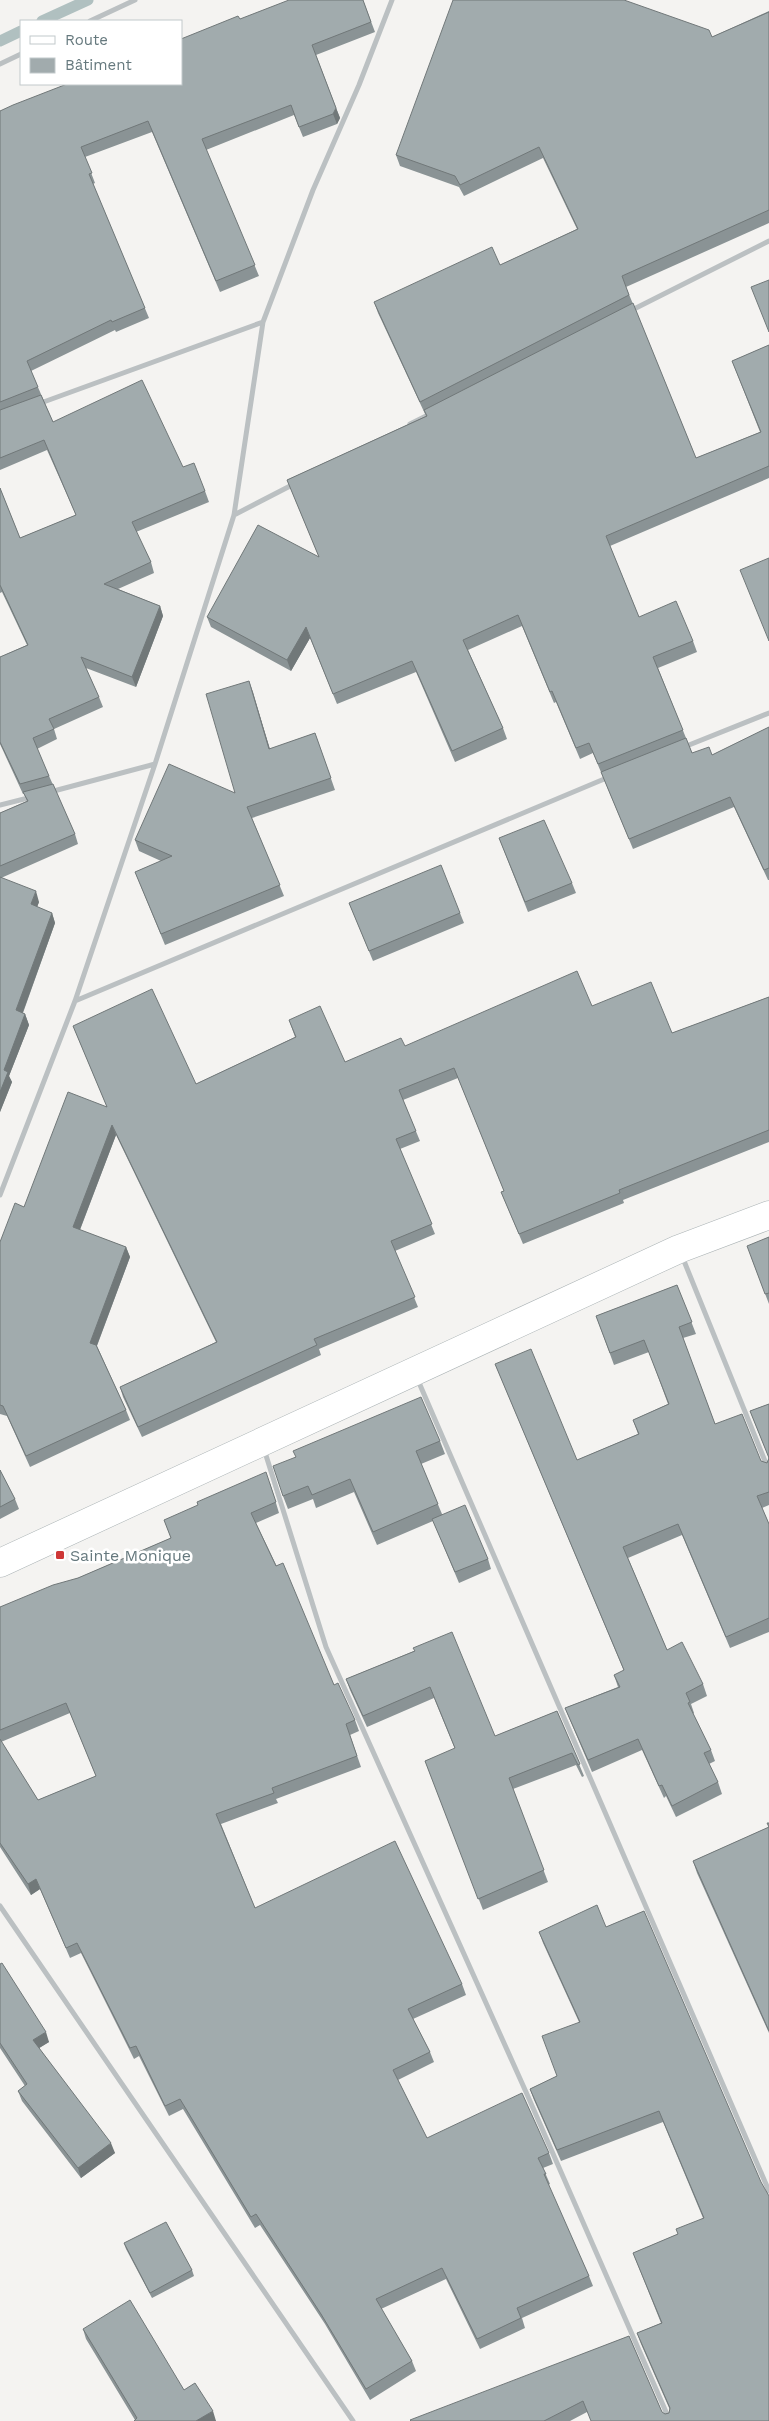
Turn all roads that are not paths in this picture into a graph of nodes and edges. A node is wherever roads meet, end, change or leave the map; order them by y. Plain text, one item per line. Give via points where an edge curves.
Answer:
1 (135, 0) edge
2 (392, 0) edge
3 (92, 20) edge
4 (20, 54) edge
5 (0, 64) edge
6 (769, 241) edge
7 (621, 316) edge
8 (263, 322) junction
9 (28, 407) edge
10 (436, 411) edge
11 (401, 429) edge
12 (304, 478) edge
13 (234, 515) junction
14 (769, 713) edge
15 (680, 748) edge
16 (155, 764) junction
17 (618, 773) edge
18 (46, 793) edge
19 (36, 796) edge
20 (0, 806) edge
21 (75, 1001) junction
22 (0, 1195) edge
23 (769, 1215) edge
24 (680, 1249) junction
25 (414, 1371) junction
26 (262, 1442) junction
27 (769, 1471) edge
28 (0, 1563) edge
29 (0, 1906) edge
30 (769, 2192) edge
31 (353, 2421) edge
32 (670, 2421) edge

1 - 3 street
2 - 8 street via 360,85 313,190
4 - 5 street
6 - 7 street
8 - 9 street
8 - 13 street
10 - 11 street
12 - 13 street
13 - 16 street
14 - 15 street
16 - 18 street
16 - 21 street
17 - 21 street
19 - 20 street
21 - 22 street
23 - 24 street
24 - 25 street
24 - 27 street
25 - 26 street
25 - 30 street
26 - 28 street
26 - 32 street via 326,1647
29 - 31 street

